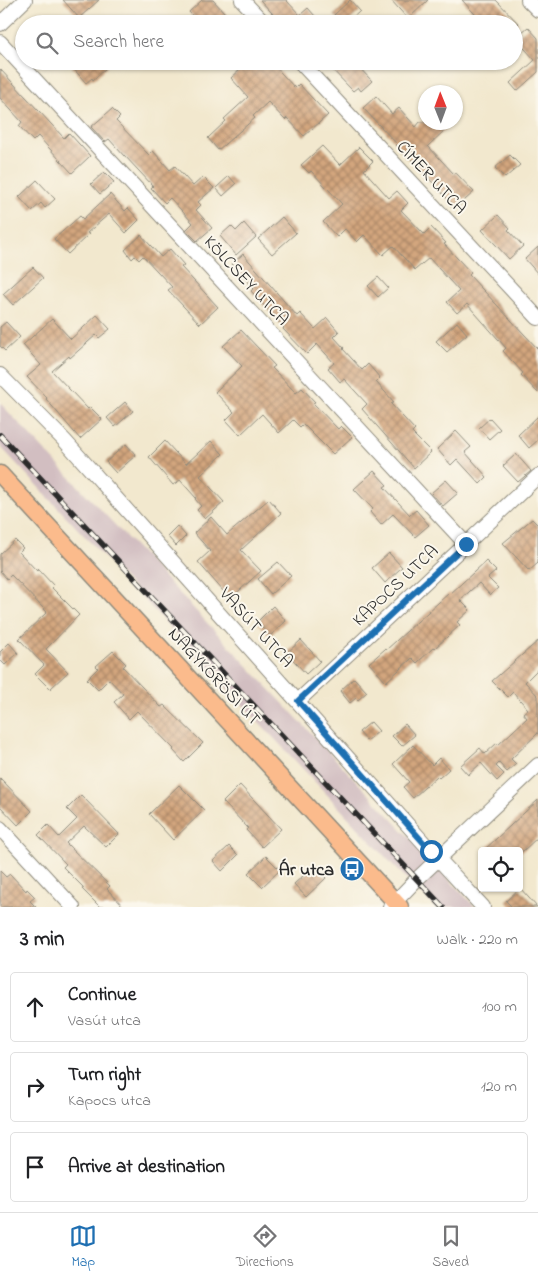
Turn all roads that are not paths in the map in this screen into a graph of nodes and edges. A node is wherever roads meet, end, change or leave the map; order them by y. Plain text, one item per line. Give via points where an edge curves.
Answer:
1 (25, 0) edge
2 (242, 0) edge
3 (528, 0) edge
4 (538, 10) edge
5 (256, 15) edge
6 (0, 24) edge
7 (0, 42) edge
8 (15, 58) edge
9 (26, 70) edge
10 (308, 70) edge
11 (538, 318) edge
12 (0, 375) edge
13 (0, 474) edge
14 (538, 476) edge
15 (466, 544) junction
16 (298, 701) junction
17 (538, 765) edge
18 (0, 828) edge
19 (438, 858) junction
20 (395, 905) edge
21 (73, 907) edge
22 (483, 907) edge

1 - 6 street
2 - 5 street
3 - 4 street
7 - 8 street, KÖLCSEY UTCA
9 - 15 street, KÖLCSEY UTCA
10 - 11 street, CÍMER UTCA
12 - 16 street, VASÚT UTCA via 65,441
13 - 20 main road, NAGYKŐRÖSI ÚT
14 - 15 street, KAPOCS UTCA
15 - 16 street, KAPOCS UTCA
16 - 19 street, VASÚT UTCA
17 - 19 street
18 - 21 street
19 - 20 street
19 - 22 street, VASÚT UTCA

